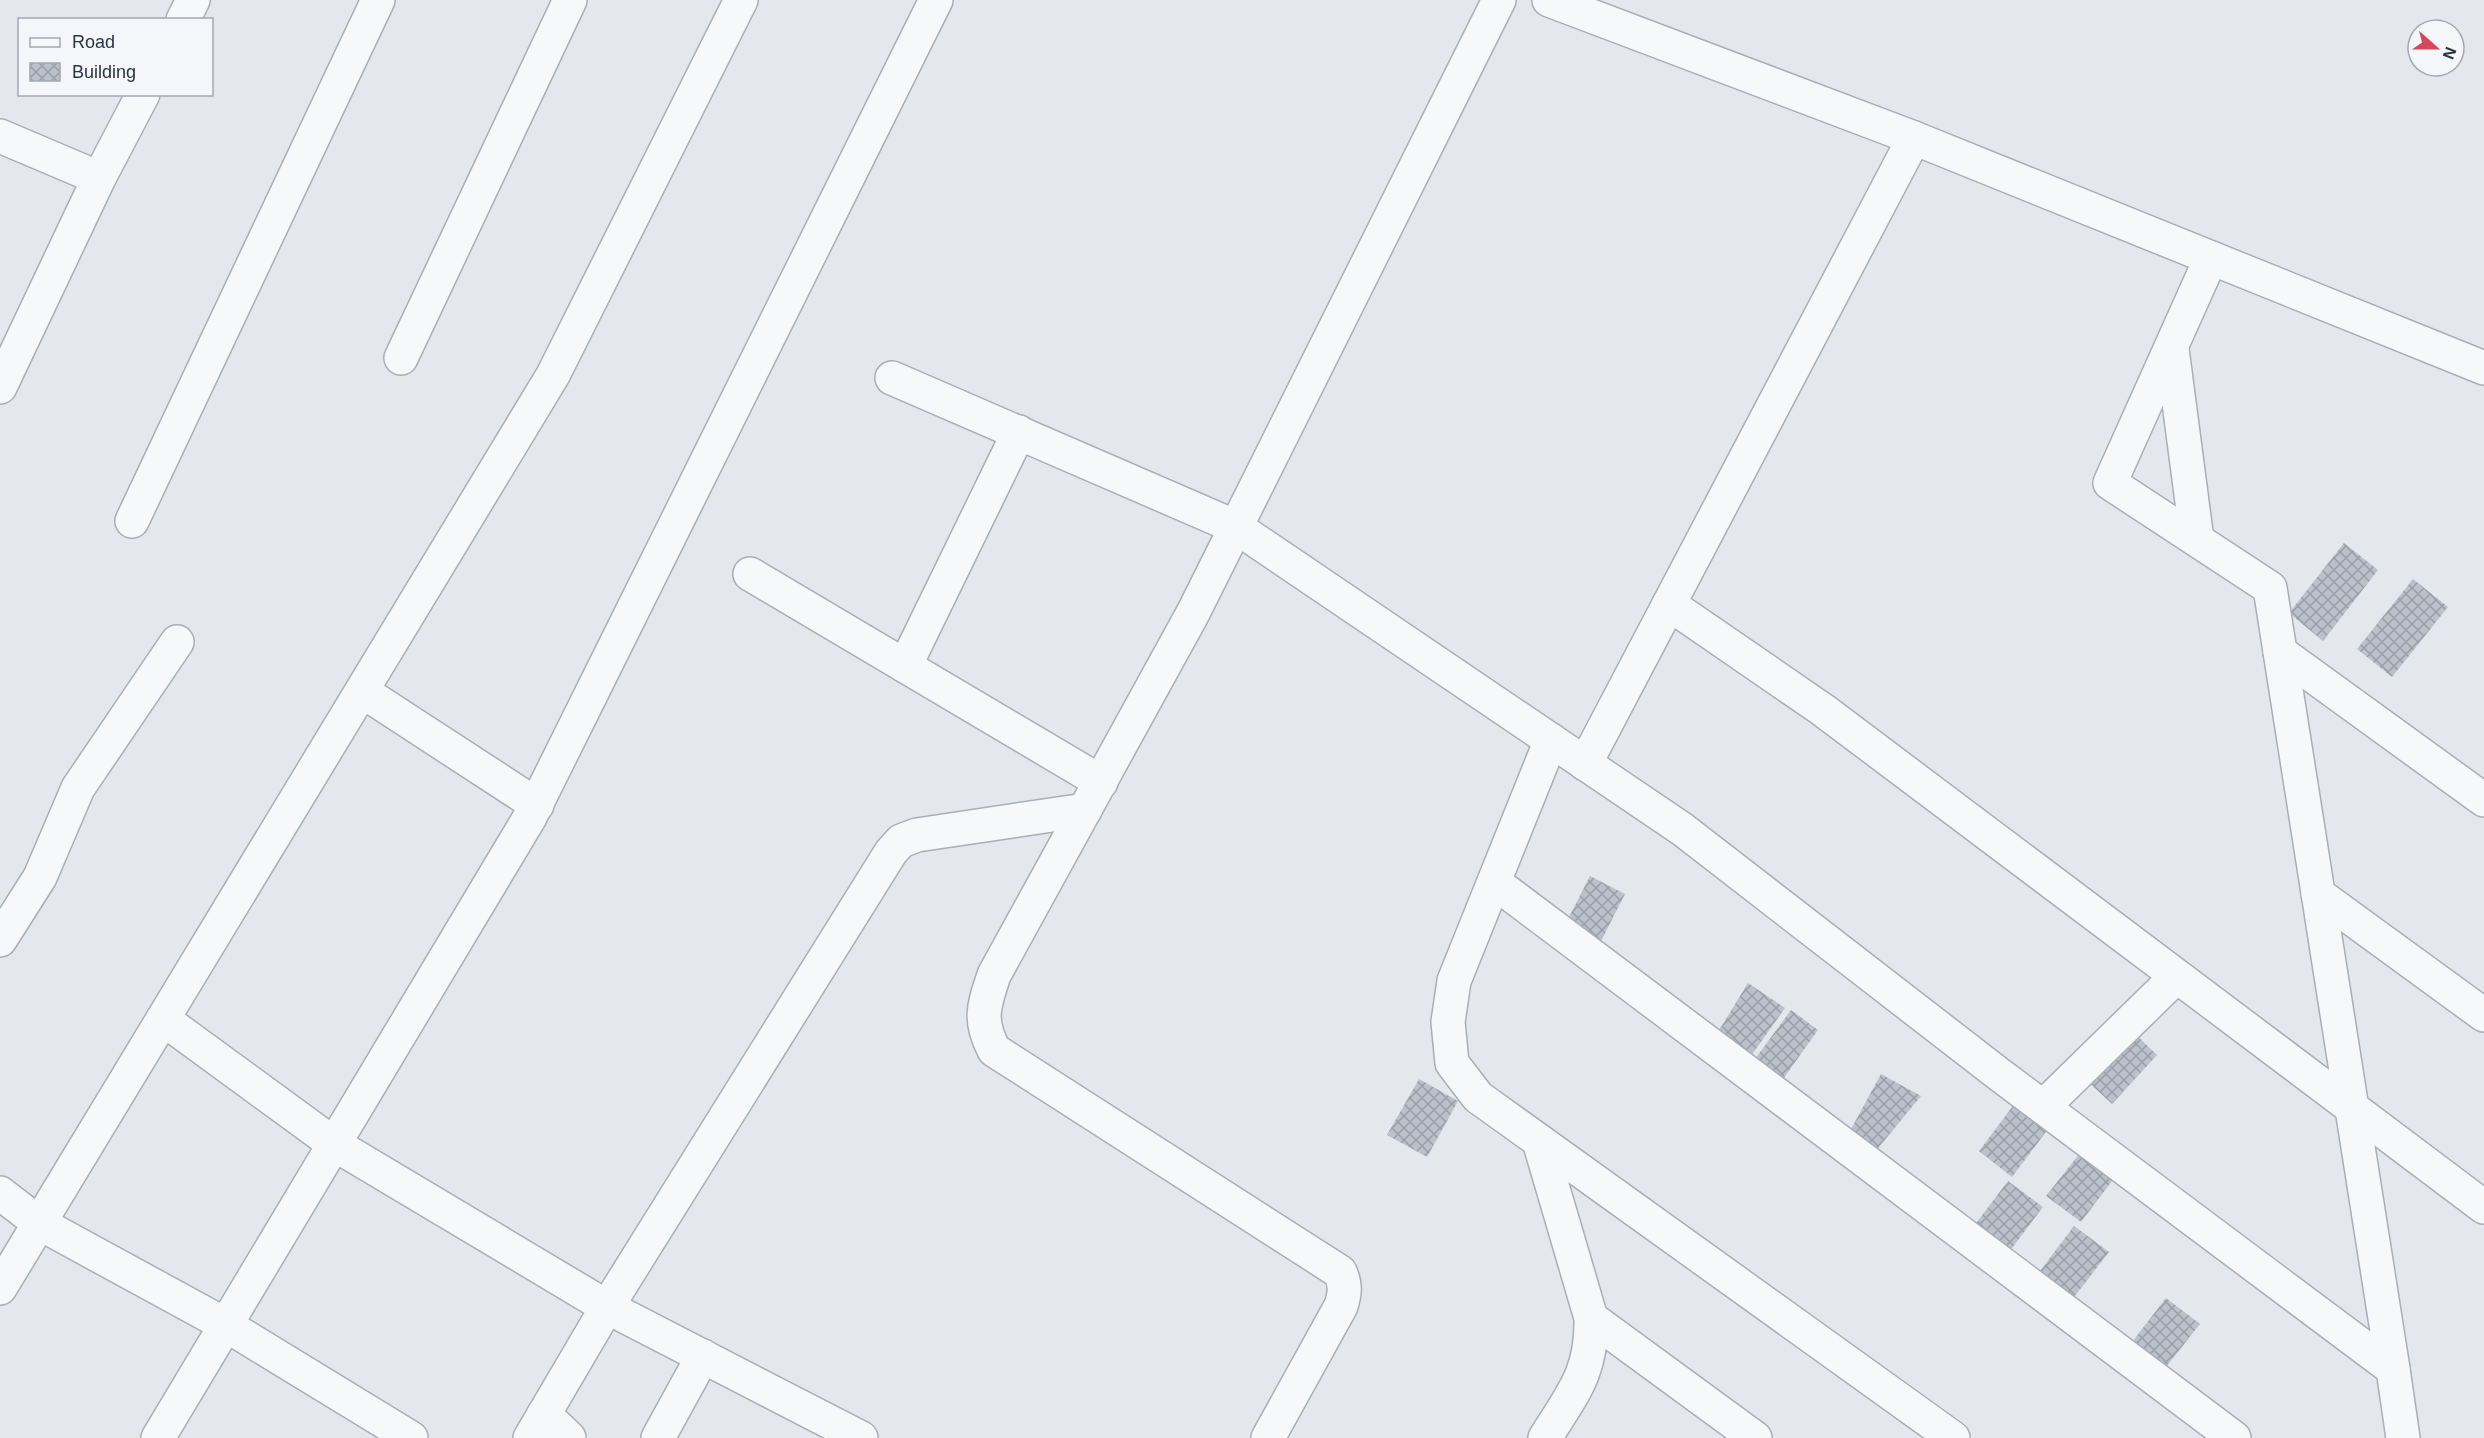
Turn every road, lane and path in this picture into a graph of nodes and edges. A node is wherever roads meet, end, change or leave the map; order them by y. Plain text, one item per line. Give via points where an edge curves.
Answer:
1 (193, 0) edge
2 (378, 0) edge
3 (570, 0) edge
4 (741, 0) edge
5 (936, 0) edge
6 (1499, 0) edge
7 (1549, 0) edge
8 (184, 18) edge
9 (142, 96) edge
10 (0, 136) edge
11 (1914, 138) junction
12 (99, 178) junction
13 (2211, 258) junction
14 (2172, 349) junction
15 (401, 358) dead end
16 (2484, 368) edge
17 (892, 378) dead end
18 (0, 387) edge
19 (1019, 432) junction
20 (132, 521) dead end
21 (1236, 527) junction
22 (2197, 540) junction
23 (750, 574) dead end
24 (1669, 604) junction
25 (177, 642) dead end
26 (2280, 652) junction
27 (905, 666) junction
28 (362, 691) junction
29 (1551, 740) junction
30 (1585, 764) junction
31 (1101, 782) junction
32 (2484, 800) edge
33 (537, 805) junction
34 (1085, 810) junction
35 (1494, 882) junction
36 (2318, 894) junction
37 (0, 940) edge
38 (2176, 977) junction
39 (2484, 1015) edge
40 (163, 1019) junction
41 (2043, 1107) junction
42 (2352, 1108) junction
43 (1539, 1141) junction
44 (334, 1144) junction
45 (0, 1193) edge
46 (2484, 1207) edge
47 (39, 1222) junction
48 (0, 1288) edge
49 (607, 1307) junction
50 (1591, 1318) junction
51 (226, 1325) junction
52 (703, 1356) junction
53 (2393, 1369) junction
54 (537, 1426) edge
55 (158, 1438) edge
56 (411, 1438) edge
57 (569, 1438) edge
58 (658, 1438) edge
59 (861, 1438) edge
60 (1268, 1438) edge
61 (1545, 1438) edge
62 (1755, 1438) edge
63 (1953, 1438) edge
64 (2234, 1438) edge
65 (2403, 1438) edge

1 - 8 street
2 - 20 street
3 - 15 street
4 - 28 street via 567,349
5 - 33 street
6 - 21 street
7 - 11 street
9 - 12 street
10 - 12 street
11 - 13 street
11 - 24 street
12 - 18 street
13 - 14 street
13 - 16 street
14 - 22 street
14 - 22 street via 2110,483
17 - 19 street
19 - 21 street
19 - 27 street
21 - 29 street
21 - 31 street
22 - 26 street via 2270,588
23 - 27 street
24 - 30 street
24 - 38 street via 1823,710
25 - 37 street via 78,788 40,876
26 - 32 street
26 - 36 street
27 - 31 street
28 - 33 street
28 - 40 street
29 - 30 street
29 - 35 street
30 - 41 street via 1682,829
31 - 34 street
33 - 44 street
34 - 49 street via 917,835 901,841 879,867
34 - 60 street via 994,975 984,1006 985,1033 994,1050 1340,1272 1345,1293 1341,1306
35 - 43 street via 1455,981 1448,1022 1452,1063 1478,1097
35 - 64 street
36 - 39 street
36 - 42 street
38 - 41 street
38 - 42 street
40 - 44 street
40 - 47 street
41 - 53 street
42 - 46 street
42 - 53 street
43 - 50 street
43 - 63 street
44 - 49 street
44 - 51 street
45 - 47 street
47 - 48 street
47 - 51 street
49 - 52 street
49 - 54 street
50 - 61 street via 1592,1342 1581,1379
50 - 62 street
51 - 55 street
51 - 56 street
52 - 58 street
52 - 59 street
53 - 65 street
54 - 57 street

